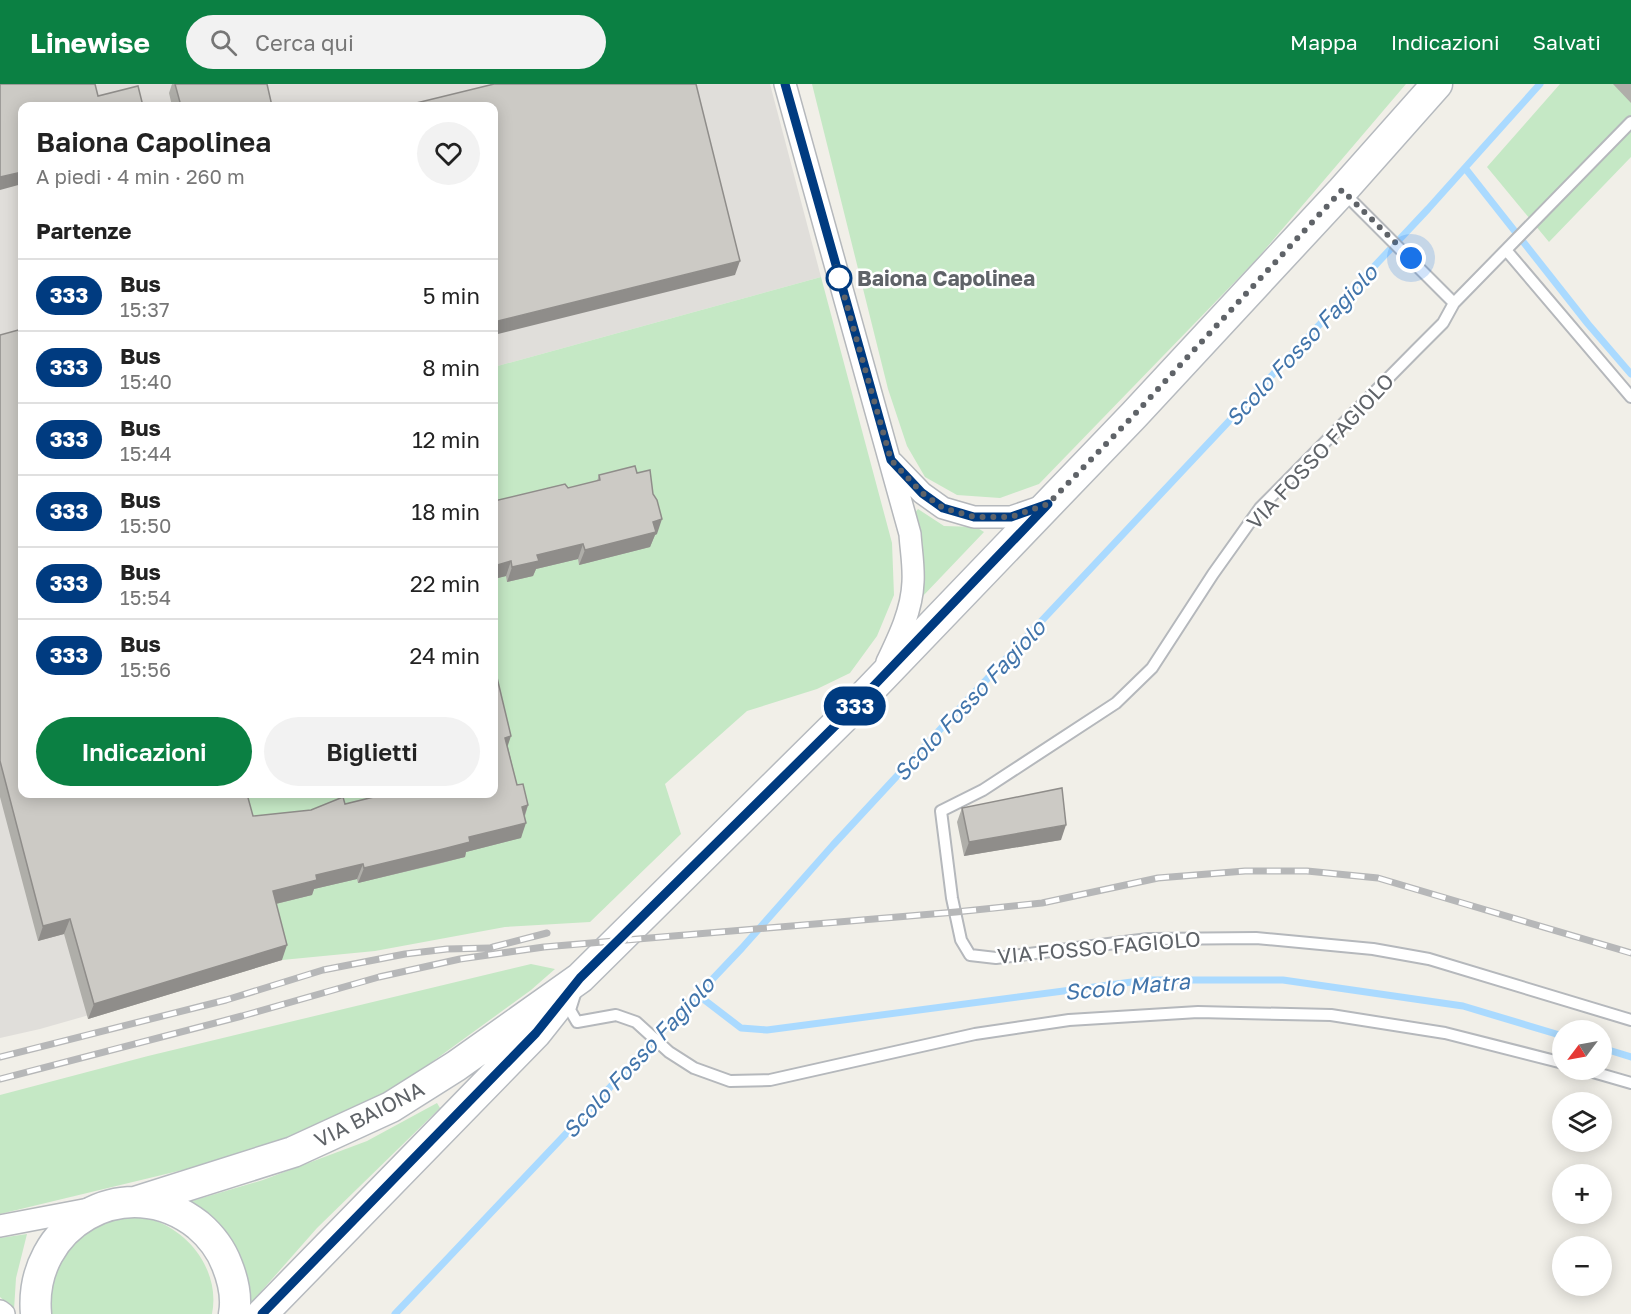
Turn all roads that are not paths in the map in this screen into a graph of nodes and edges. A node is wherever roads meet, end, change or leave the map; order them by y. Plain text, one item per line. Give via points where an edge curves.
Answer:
1 (785, 84) edge
2 (1437, 84) edge
3 (1631, 122) edge
4 (1342, 190) junction
5 (1509, 247) junction
6 (1454, 303) junction
7 (1631, 397) edge
8 (891, 460) junction
9 (1048, 504) junction
10 (876, 684) junction
11 (580, 978) junction
12 (1631, 1020) edge
13 (1552, 1060) edge
14 (1612, 1078) edge
15 (1631, 1083) edge
16 (135, 1202) junction
17 (104, 1206) junction
18 (0, 1226) edge
19 (0, 1311) edge
20 (4, 1314) edge
21 (36, 1314) edge
22 (234, 1314) edge
23 (262, 1314) edge

1 - 8 street
2 - 4 main road, VIA BAIONA
3 - 5 lane, VIA FOSSO FAGIOLO
4 - 6 lane
4 - 9 main road, VIA BAIONA
5 - 6 lane, VIA FOSSO FAGIOLO
5 - 7 lane
6 - 12 lane, VIA FOSSO FAGIOLO via 1443,323 1260,508 1152,668 1116,703 983,790 941,811 961,940 970,955 996,958 1148,939 1257,938 1373,948 1429,959
8 - 9 street via 922,493 943,508 974,517 1011,517
8 - 10 street via 910,534 913,583 901,634
9 - 10 main road, VIA BAIONA
10 - 11 main road, VIA BAIONA
11 - 13 lane via 570,1010 577,1022 616,1015 636,1022 694,1068 730,1081 770,1080 1069,1020 1198,1012 1331,1015 1445,1033
11 - 16 main road, VIA BAIONA via 391,1107 293,1152
11 - 23 main road, VIA BAIONA via 536,1033
14 - 15 lane
16 - 17 main road
16 - 22 main road via 162,1206 187,1217 208,1234 224,1256 233,1281
17 - 18 street
17 - 21 main road via 78,1220 56,1240 41,1266 34,1296
19 - 20 street

